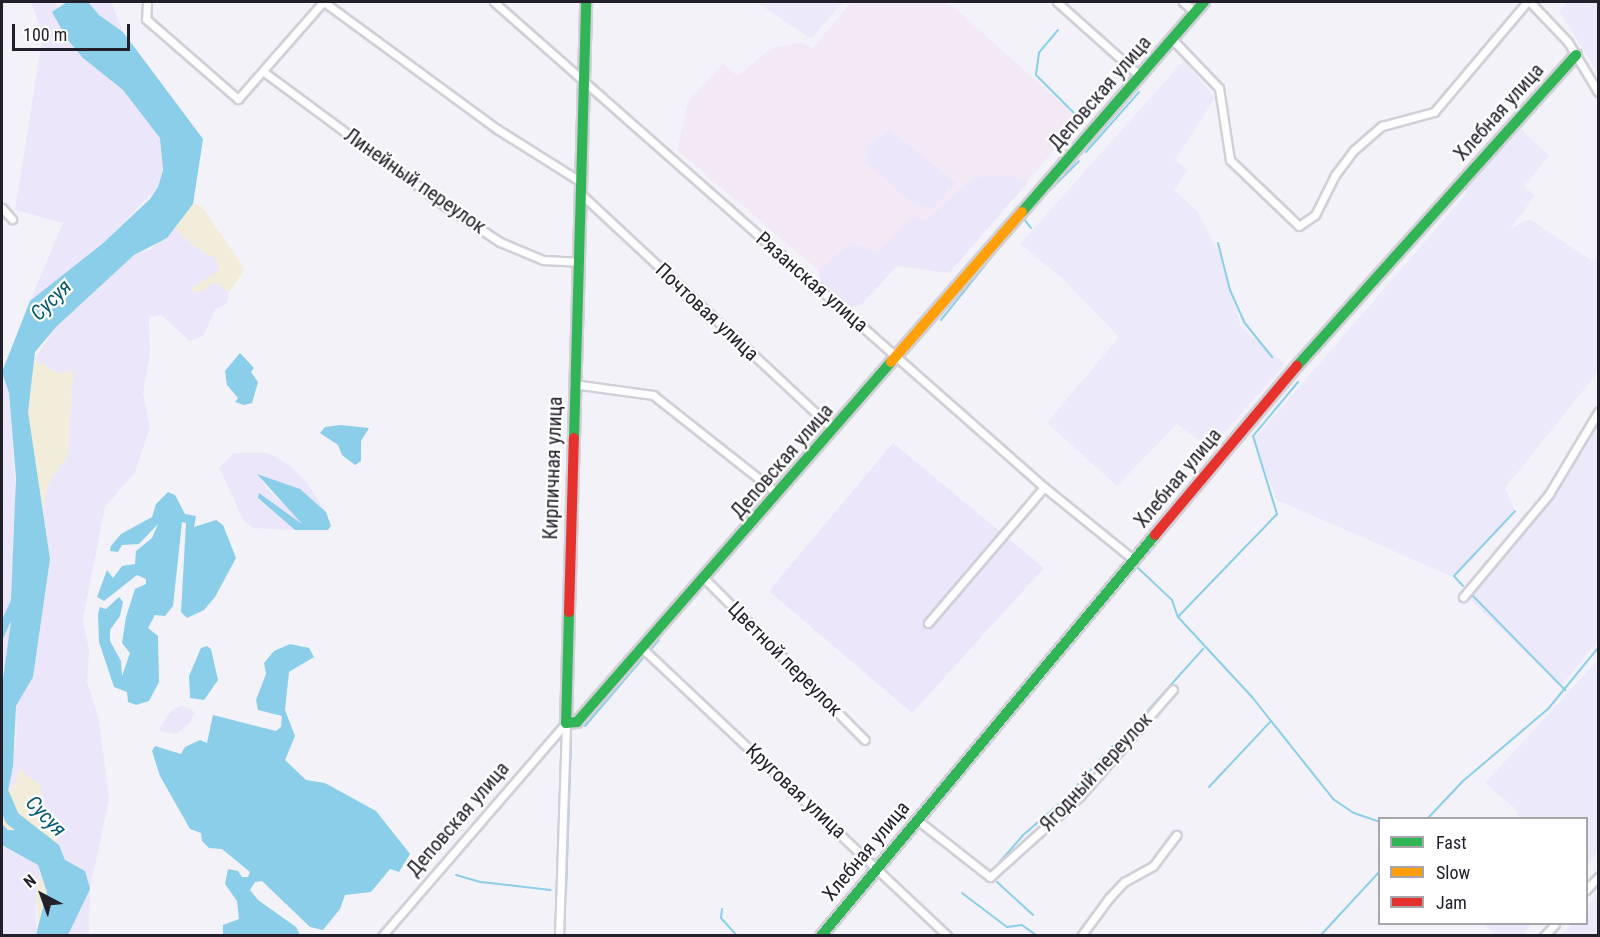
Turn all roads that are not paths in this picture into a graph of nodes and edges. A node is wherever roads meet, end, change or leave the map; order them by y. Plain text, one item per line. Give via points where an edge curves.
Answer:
1 (147, 2) edge
2 (324, 2) edge
3 (494, 2) edge
4 (586, 2) edge
5 (1057, 2) edge
6 (1183, 2) edge
7 (1204, 2) edge
8 (1528, 2) edge
9 (1195, 12) junction
10 (1172, 39) junction
11 (1576, 55) junction
12 (264, 72) junction
13 (1140, 76) junction
14 (583, 81) junction
15 (1599, 92) edge
16 (581, 182) junction
17 (581, 194) junction
18 (2, 208) edge
19 (12, 219) dead end
20 (578, 262) junction
21 (897, 356) junction
22 (573, 384) junction
23 (1599, 412) edge
24 (833, 429) junction
25 (1044, 487) junction
26 (777, 493) junction
27 (1133, 559) junction
28 (704, 578) junction
29 (1463, 597) dead end
30 (928, 623) dead end
31 (642, 648) junction
32 (1173, 689) dead end
33 (567, 723) junction
34 (865, 740) dead end
35 (916, 819) junction
36 (1176, 835) dead end
37 (876, 866) junction
38 (1599, 877) edge
39 (1588, 889) edge
40 (382, 936) edge
41 (559, 936) edge
42 (821, 936) edge
43 (948, 936) edge
44 (1081, 936) edge

1 - 12 street via 146,19 238,99
2 - 12 street
2 - 16 street via 497,129
3 - 14 street, Рязанская улица
4 - 14 street, Кирпичная улица
5 - 13 street
6 - 9 street
7 - 9 street, Деповская улица
8 - 10 street via 1434,112 1382,126 1354,150 1335,175 1315,215 1299,225 1230,160 1219,88
8 - 11 street
9 - 10 street, Деповская улица
10 - 13 street, Деповская улица
11 - 15 street
11 - 27 street, Хлебная улица via 1283,381
12 - 20 street, Линейный переулок via 500,242 543,260
13 - 21 street, Деповская улица
14 - 16 street, Кирпичная улица
14 - 21 street, Рязанская улица
16 - 17 street, Кирпичная улица
17 - 20 street, Кирпичная улица
17 - 24 street, Почтовая улица
18 - 19 street
20 - 22 street, Кирпичная улица
21 - 24 street, Деповская улица
21 - 25 street, Рязанская улица
22 - 26 street via 653,396
22 - 33 street, Кирпичная улица
23 - 29 street via 1549,494
24 - 26 street, Деповская улица
25 - 27 street, Рязанская улица
25 - 30 street
26 - 28 street, Деповская улица
27 - 35 street, Хлебная улица via 1074,637
28 - 31 street, Деповская улица
28 - 34 street, Цветной переулок
31 - 33 street, Деповская улица via 577,722
31 - 37 street, Круговая улица
32 - 35 street, Ягодный переулок via 1081,795 990,877
33 - 40 street, Деповская улица
33 - 41 street, Кирпичная улица
35 - 37 street, Хлебная улица
36 - 44 street via 1153,866 1124,882
37 - 42 street, Хлебная улица
37 - 43 street, Круговая улица
38 - 39 street

